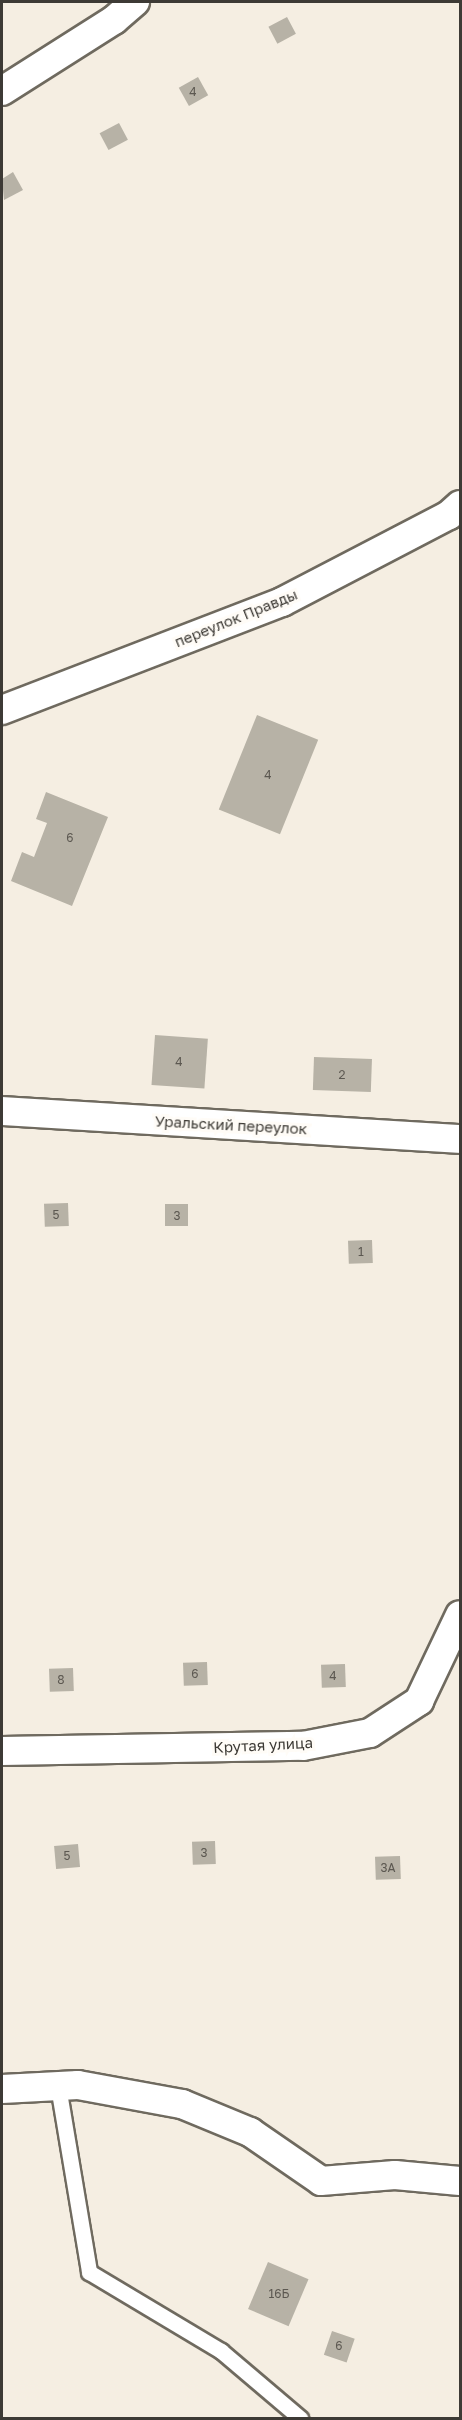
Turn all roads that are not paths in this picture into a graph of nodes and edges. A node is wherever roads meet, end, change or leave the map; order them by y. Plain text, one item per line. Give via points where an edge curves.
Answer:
1 (135, 2) edge
2 (2, 91) edge
3 (460, 505) edge
4 (2, 710) edge
5 (2, 1111) edge
6 (460, 1139) edge
7 (460, 1615) edge
8 (2, 1751) edge
9 (58, 2086) junction
10 (2, 2089) edge
11 (460, 2181) edge
12 (300, 2418) edge

1 - 2 street via 114,20
3 - 4 street, переулок Правды via 449,515 282,602
5 - 6 street, Уральский переулок
7 - 8 street, Крутая улица via 419,1701 370,1733 303,1746
9 - 10 street
9 - 11 street via 78,2085 182,2104 250,2132 321,2181 395,2175
9 - 12 lane via 89,2272 221,2351

